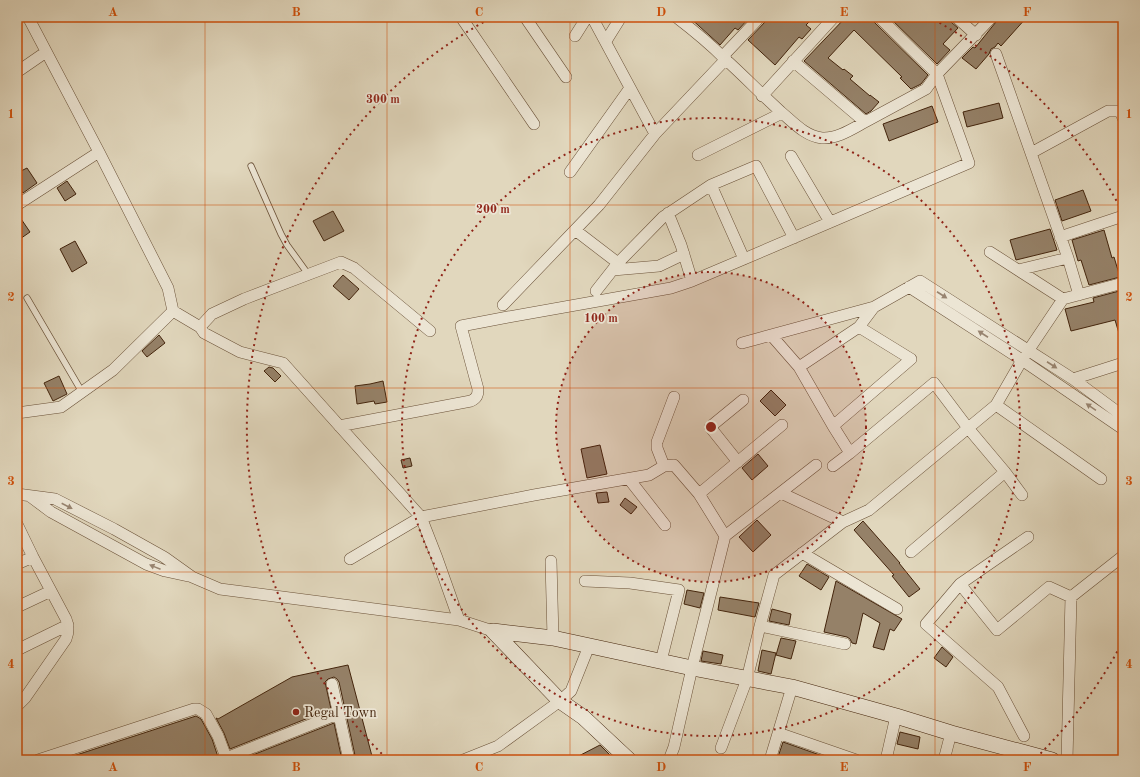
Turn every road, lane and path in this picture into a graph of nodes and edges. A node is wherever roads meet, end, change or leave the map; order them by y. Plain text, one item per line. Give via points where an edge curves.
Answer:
1 (28, 17) edge
2 (461, 17) edge
3 (525, 17) edge
4 (587, 17) edge
5 (592, 17) edge
6 (621, 17) edge
7 (760, 17) edge
8 (834, 17) edge
9 (879, 17) edge
10 (956, 17) edge
11 (992, 17) edge
12 (683, 19) edge
13 (976, 35) junction
14 (574, 36) dead end
15 (606, 41) junction
16 (46, 52) junction
17 (996, 54) dead end
18 (724, 58) junction
19 (793, 61) junction
20 (17, 72) edge
21 (937, 74) junction
22 (566, 77) dead end
23 (630, 88) junction
24 (762, 96) junction
25 (782, 113) junction
26 (1123, 118) edge
27 (865, 122) junction
28 (534, 124) dead end
29 (655, 134) junction
30 (99, 152) junction
31 (1031, 153) junction
32 (698, 155) dead end
33 (792, 156) dead end
34 (251, 166) dead end
35 (570, 172) dead end
36 (711, 185) junction
37 (17, 205) edge
38 (668, 213) junction
39 (1123, 216) edge
40 (830, 222) junction
41 (575, 230) junction
42 (1060, 237) junction
43 (794, 238) junction
44 (990, 252) dead end
45 (684, 254) junction
46 (1068, 258) junction
47 (744, 259) junction
48 (616, 267) junction
49 (1018, 270) junction
50 (308, 274) junction
51 (692, 281) junction
52 (1123, 283) edge
53 (909, 287) junction
54 (596, 291) dead end
55 (1079, 295) junction
56 (27, 298) dead end
57 (1063, 299) junction
58 (503, 305) dead end
59 (874, 306) junction
60 (173, 311) junction
61 (200, 327) junction
62 (859, 327) junction
63 (430, 331) dead end
64 (771, 335) junction
65 (742, 343) dead end
66 (1029, 350) junction
67 (1022, 360) junction
68 (1123, 363) edge
69 (799, 367) junction
70 (1073, 379) junction
71 (82, 392) junction
72 (674, 396) dead end
73 (743, 400) dead end
74 (996, 405) junction
75 (17, 412) edge
76 (1123, 416) edge
77 (782, 425) dead end
78 (339, 426) junction
79 (833, 426) junction
80 (968, 428) junction
81 (1123, 429) edge
82 (850, 453) junction
83 (738, 462) junction
84 (816, 465) dead end
85 (664, 466) junction
86 (833, 466) dead end
87 (1005, 472) junction
88 (629, 479) junction
89 (1101, 479) dead end
90 (781, 493) junction
91 (17, 494) edge
92 (699, 494) junction
93 (1022, 495) dead end
94 (30, 497) junction
95 (421, 517) junction
96 (93, 518) junction
97 (843, 522) junction
98 (17, 524) edge
99 (665, 525) dead end
100 (86, 531) junction
101 (725, 536) junction
102 (1028, 537) dead end
103 (910, 552) dead end
104 (802, 553) junction
105 (1123, 556) edge
106 (33, 557) junction
107 (350, 559) dead end
108 (551, 561) dead end
109 (17, 564) edge
110 (192, 577) junction
111 (585, 581) dead end
112 (960, 584) junction
113 (51, 591) junction
114 (1071, 597) junction
115 (17, 607) edge
116 (897, 609) dead end
117 (459, 620) junction
118 (68, 625) junction
119 (760, 626) junction
120 (493, 631) junction
121 (553, 638) junction
122 (845, 644) dead end
123 (589, 646) junction
124 (17, 650) edge
125 (661, 661) junction
126 (692, 668) junction
127 (747, 678) junction
128 (332, 684) dead end
129 (792, 687) junction
130 (560, 701) junction
131 (17, 706) edge
132 (338, 714) junction
133 (896, 716) junction
134 (778, 733) junction
135 (951, 733) junction
136 (1024, 736) dead end
137 (721, 748) dead end
138 (227, 759) edge
139 (38, 760) edge
140 (349, 760) edge
141 (463, 760) edge
142 (629, 760) edge
143 (669, 760) edge
144 (770, 760) edge
145 (856, 760) edge
146 (886, 760) edge
147 (944, 760) edge
148 (1052, 760) edge
149 (1067, 760) edge

1 - 16 street
2 - 28 street
3 - 22 street
4 - 14 street
5 - 15 street
6 - 15 street
7 - 18 street
8 - 19 street
9 - 21 street
10 - 13 street
11 - 13 street
12 - 18 street
13 - 21 street
15 - 23 street
16 - 20 street
16 - 30 street
17 - 31 street
18 - 24 street
18 - 29 street
19 - 24 street
19 - 27 street
21 - 27 street via 926,89
21 - 40 street via 969,163
23 - 29 street
23 - 35 street
24 - 25 street
25 - 27 street via 799,128 824,138 843,133
25 - 32 street
26 - 31 street via 1120,111 1108,111
29 - 41 street via 599,205
30 - 37 street
30 - 60 street via 168,288
31 - 42 street
33 - 40 street
34 - 50 lane via 281,234
36 - 38 street
36 - 43 street via 756,166
36 - 47 street
38 - 45 street
38 - 48 street
39 - 42 street
40 - 43 street
41 - 48 street
41 - 58 street
42 - 46 street
43 - 47 street
44 - 49 street
45 - 48 street via 659,266
45 - 51 street
46 - 49 street
46 - 55 street
47 - 51 street
48 - 54 street
49 - 57 street
50 - 61 street via 212,314
50 - 63 street via 341,262 347,264
51 - 78 street via 671,288 461,326 478,390 475,399
52 - 55 street
53 - 59 street
53 -> 66 street via 920,281
67 -> 53 street
55 - 57 street
56 - 71 lane
57 - 66 street
59 - 62 street
59 - 64 street
60 - 61 street
60 - 71 street via 114,370
61 - 78 street via 204,333 240,352 282,363
62 - 69 street
62 - 79 street via 911,359
64 - 65 street
64 - 69 street
66 - 67 street
66 -> 70 street
67 - 74 street
81 -> 67 street
68 - 70 street
69 - 79 street
70 - 76 street
71 - 75 street via 61,407
72 - 85 street via 657,442
73 - 83 street via 710,427
74 - 80 street
74 - 89 street
77 - 83 street
78 - 95 street
79 - 82 street
80 - 82 street via 934,383
80 - 87 street
80 - 97 street via 869,510
82 - 86 street
83 - 92 street
84 - 90 street
85 - 88 street via 649,475
85 - 92 street via 674,465
87 - 93 street
87 - 103 street
88 - 95 street
88 - 99 street
90 - 97 street
90 - 101 street
91 - 94 street
92 - 101 street
94 -> 96 street via 55,499
94 - 100 street
95 - 107 street
95 - 117 street
96 - 100 street
96 - 110 street via 164,557
97 - 104 street
98 - 106 street
110 -> 100 street via 146,564
101 - 126 street
102 - 112 street
104 - 116 street
104 - 119 street via 774,575
105 - 114 street
106 - 109 street
106 - 113 street
108 - 121 street
110 - 117 street via 220,589
111 - 125 street via 679,590
112 - 114 street via 997,630 1049,587
112 - 136 street via 926,624 998,687
113 - 115 street
113 - 118 street
114 - 149 street
117 - 120 street
118 - 124 street
118 - 131 street via 66,638
119 - 122 street
119 - 127 street
120 - 121 street
120 - 130 street
121 - 123 street
123 - 125 street
123 - 130 street via 571,691
125 - 126 street
126 - 127 street
126 - 143 street
127 - 129 street
127 - 137 street
128 - 132 street
129 - 133 street
129 - 134 street
130 - 141 street via 498,746
130 - 142 street via 584,717
132 - 138 street
132 - 140 street
133 - 135 street
133 - 146 street
134 - 144 street
134 - 145 street
135 - 147 street
135 - 148 street
138 - 139 street via 206,714 194,709

